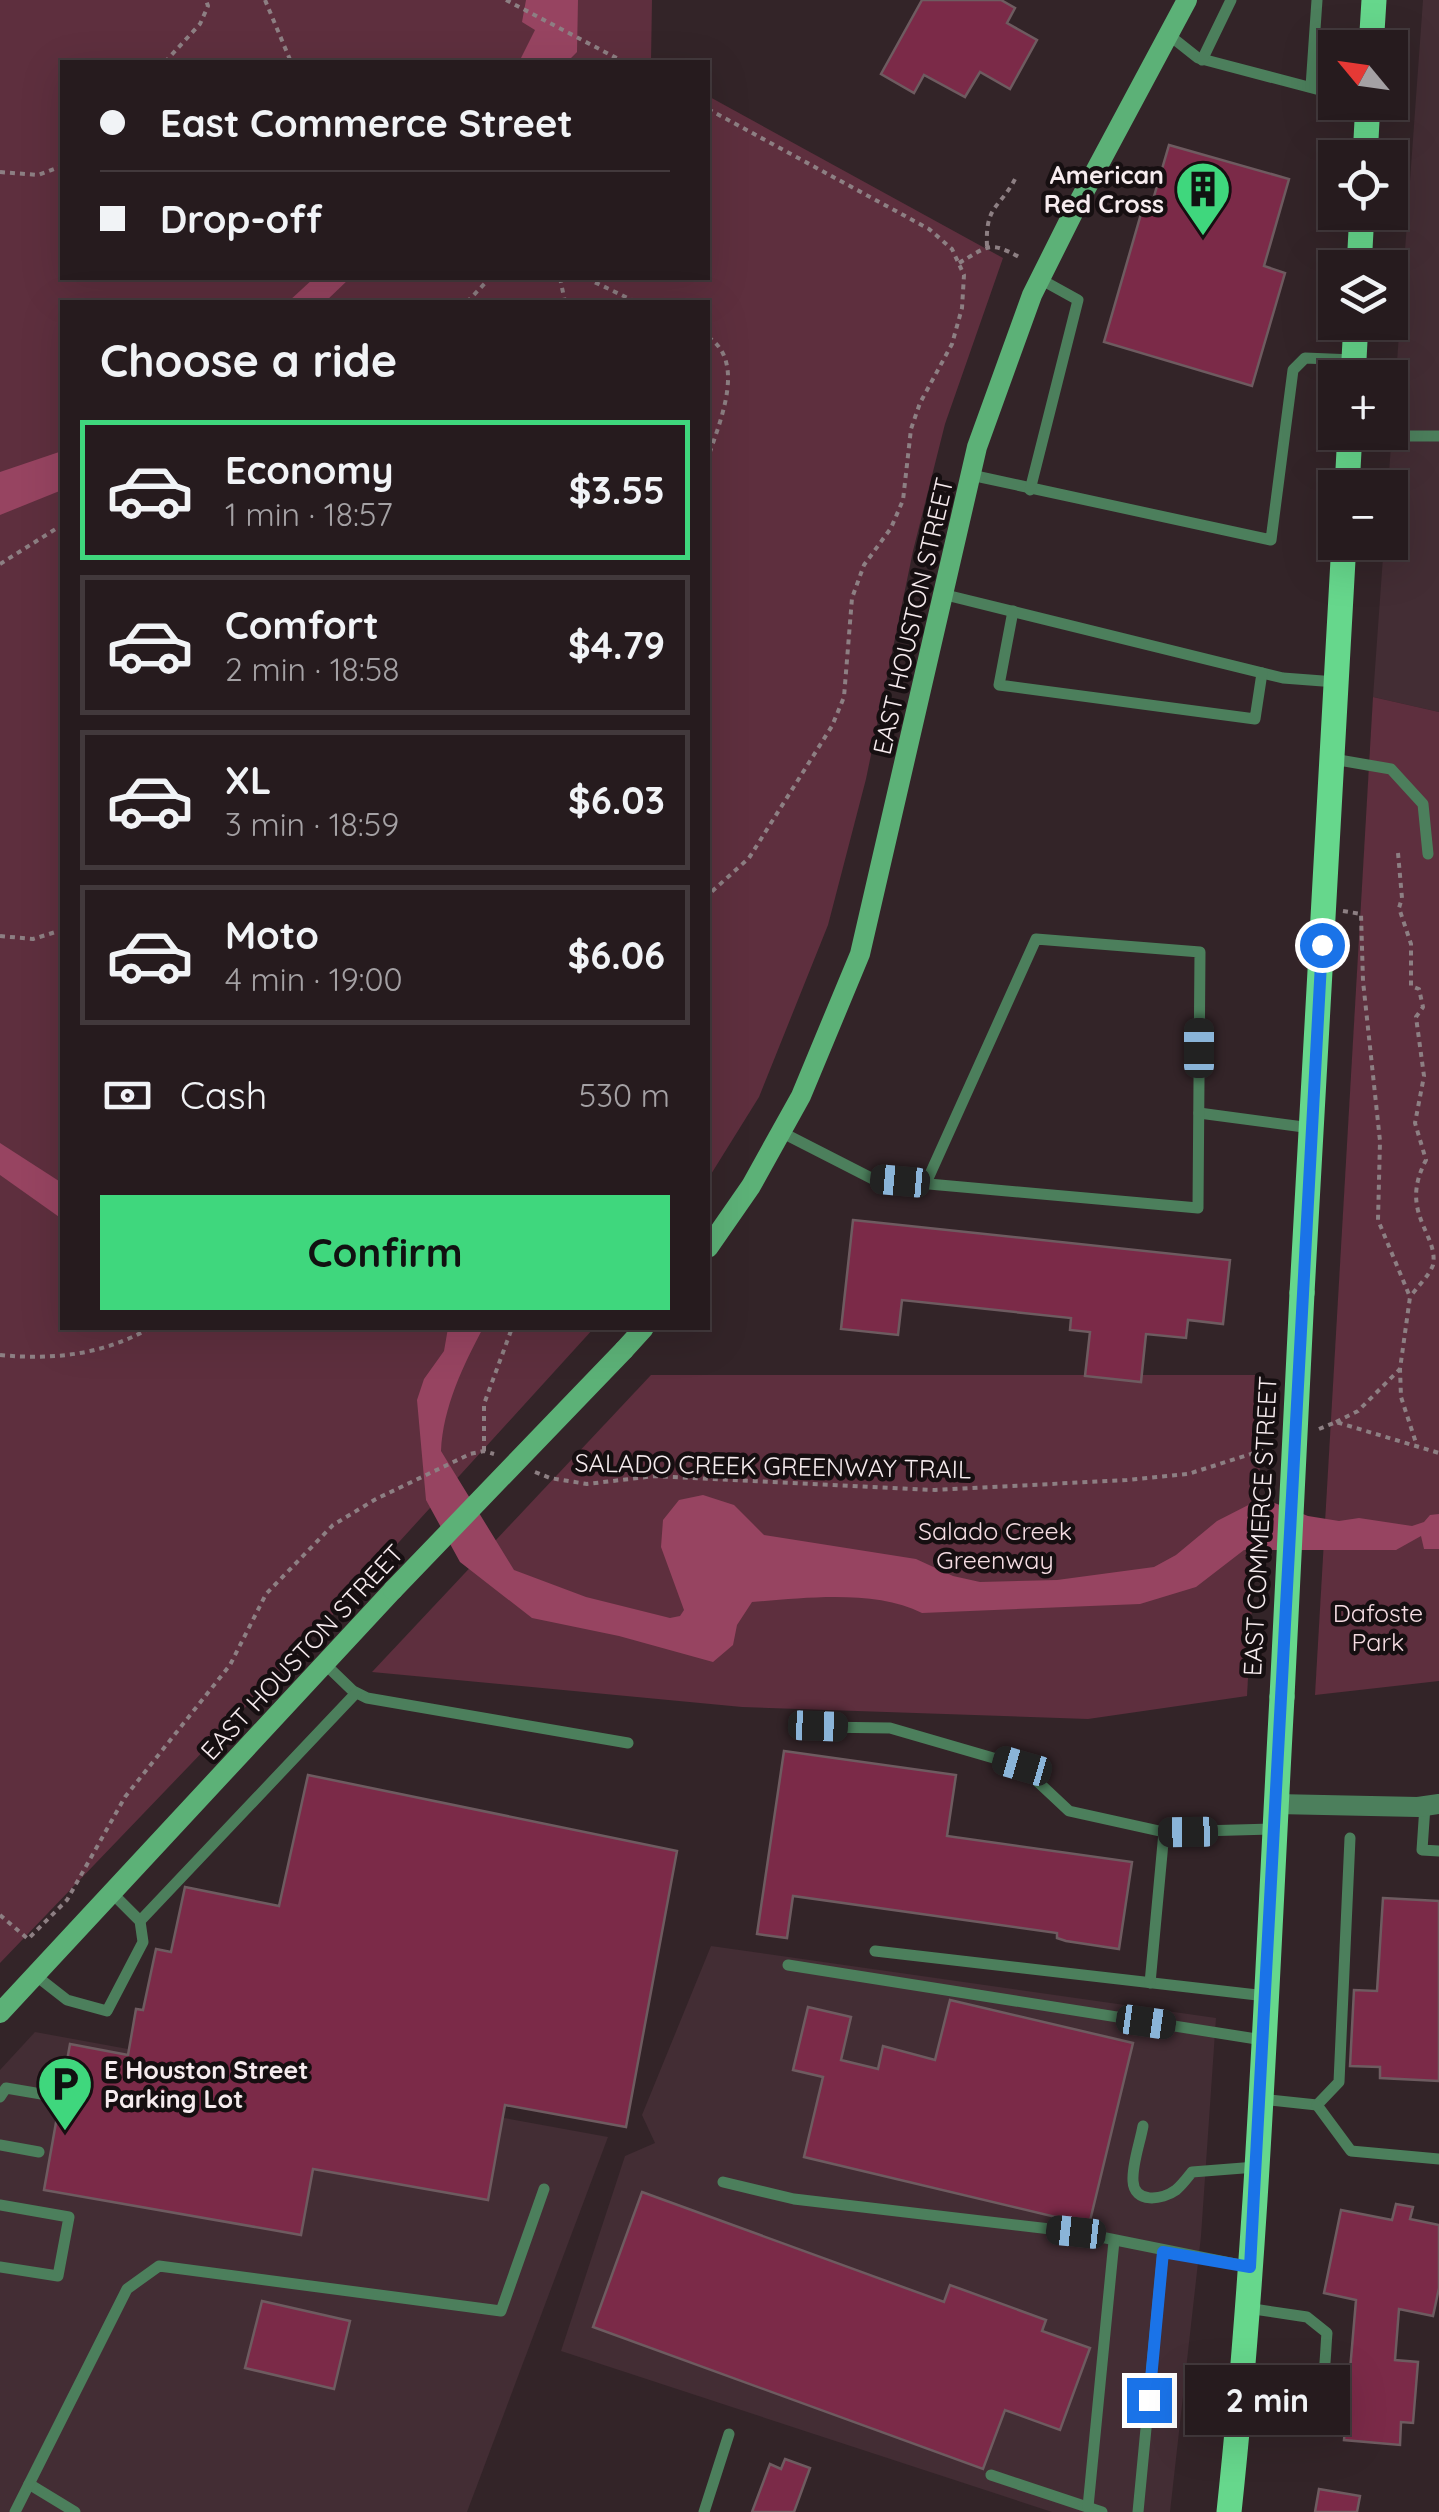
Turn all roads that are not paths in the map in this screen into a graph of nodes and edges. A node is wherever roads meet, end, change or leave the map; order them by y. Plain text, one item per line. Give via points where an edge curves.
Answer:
1 (1187, 0) edge
2 (1231, 0) edge
3 (1317, 0) edge
4 (1374, 0) edge
5 (1372, 30) edge
6 (1170, 35) junction
7 (1202, 60) junction
8 (1311, 88) junction
9 (1318, 90) edge
10 (1040, 279) junction
11 (1318, 361) edge
12 (1408, 435) edge
13 (1439, 436) edge
14 (970, 475) junction
15 (1030, 490) junction
16 (1343, 560) edge
17 (942, 594) junction
18 (1014, 611) junction
19 (1262, 673) junction
20 (1336, 682) junction
21 (1332, 759) junction
22 (1428, 854) dead end
23 (1199, 1112) junction
24 (1312, 1128) junction
25 (781, 1132) junction
26 (926, 1184) junction
27 (710, 1245) edge
28 (642, 1330) edge
29 (324, 1664) junction
30 (356, 1693) junction
31 (818, 1726) dead end
32 (628, 1743) dead end
33 (1432, 1805) edge
34 (1275, 1816) junction
35 (1164, 1832) junction
36 (1350, 1838) dead end
37 (1439, 1851) edge
38 (112, 1894) junction
39 (140, 1922) junction
40 (875, 1951) dead end
41 (788, 1965) dead end
42 (35, 1976) junction
43 (1150, 1984) junction
44 (1266, 1996) junction
45 (0, 2013) edge
46 (1263, 2040) junction
47 (53, 2096) dead end
48 (0, 2097) edge
49 (1260, 2098) junction
50 (1318, 2104) junction
51 (1143, 2126) dead end
52 (0, 2145) edge
53 (38, 2152) dead end
54 (1439, 2159) edge
55 (1256, 2167) junction
56 (723, 2182) dead end
57 (544, 2189) dead end
58 (0, 2205) edge
59 (1114, 2241) junction
60 (1163, 2252) junction
61 (0, 2267) edge
62 (1250, 2267) junction
63 (1247, 2308) junction
64 (1239, 2418) junction
65 (728, 2434) dead end
66 (990, 2475) dead end
67 (29, 2484) junction
68 (1088, 2507) junction
69 (15, 2512) edge
70 (75, 2512) edge
71 (704, 2512) edge
72 (1102, 2512) edge
73 (1138, 2512) edge
74 (1229, 2512) edge

1 - 6 main road, EAST HOUSTON STREET
2 - 7 lane
3 - 8 lane
4 - 5 main road
6 - 7 lane
6 - 10 main road, EAST HOUSTON STREET
7 - 8 lane
8 - 9 lane
10 - 14 main road, EAST HOUSTON STREET
10 - 15 lane via 1078,300
11 - 15 lane via 1305,358 1294,370 1271,540
12 - 13 lane
14 - 15 lane
14 - 17 main road, EAST HOUSTON STREET
16 - 20 main road, EAST COMMERCE STREET
17 - 18 lane
17 - 25 main road, EAST HOUSTON STREET via 860,954
18 - 19 lane
18 - 19 lane via 999,685 1255,719
19 - 20 lane
20 - 21 main road, EAST COMMERCE STREET
21 - 22 lane via 1391,769 1423,804
21 - 24 main road, EAST COMMERCE STREET
23 - 24 lane
23 - 26 lane via 1198,1208
23 - 26 lane via 1200,952 1036,939
24 - 34 main road, EAST COMMERCE STREET, bridge
25 - 26 lane via 873,1179
25 - 27 main road, EAST HOUSTON STREET
28 - 29 main road, EAST HOUSTON STREET, bridge
29 - 30 lane
29 - 38 main road, EAST HOUSTON STREET
30 - 32 lane
30 - 39 lane
31 - 35 lane via 890,1728 1022,1766 1068,1811
33 - 34 street
33 - 37 lane via 1422,1850
34 - 35 lane
34 - 44 main road, EAST COMMERCE STREET
35 - 43 lane
36 - 50 lane via 1338,2082
38 - 39 lane
38 - 42 main road, EAST HOUSTON STREET
39 - 42 lane via 143,1942 107,2010 68,2000
40 - 43 lane
41 - 46 lane
42 - 45 main road, EAST HOUSTON STREET
43 - 44 lane
44 - 46 main road, EAST COMMERCE STREET
46 - 49 main road, EAST COMMERCE STREET
47 - 48 lane via 6,2088
49 - 50 lane
49 - 55 main road, EAST COMMERCE STREET
50 - 54 lane via 1352,2151
51 - 55 lane via 1133,2180 1143,2198 1177,2190 1192,2172
52 - 53 lane
55 - 62 main road, EAST COMMERCE STREET
56 - 59 lane via 794,2200
57 - 67 lane via 500,2310 159,2266 127,2289
58 - 61 lane via 69,2217 58,2276
59 - 60 lane
59 - 68 lane
60 - 62 lane
60 - 73 lane
62 - 63 main road, EAST COMMERCE STREET
63 - 64 main road, EAST COMMERCE STREET
63 - 64 lane via 1307,2317 1326,2333 1314,2415 1301,2427
64 - 74 main road, EAST COMMERCE STREET
65 - 71 lane
66 - 68 lane
67 - 69 lane
67 - 70 lane
68 - 72 lane

